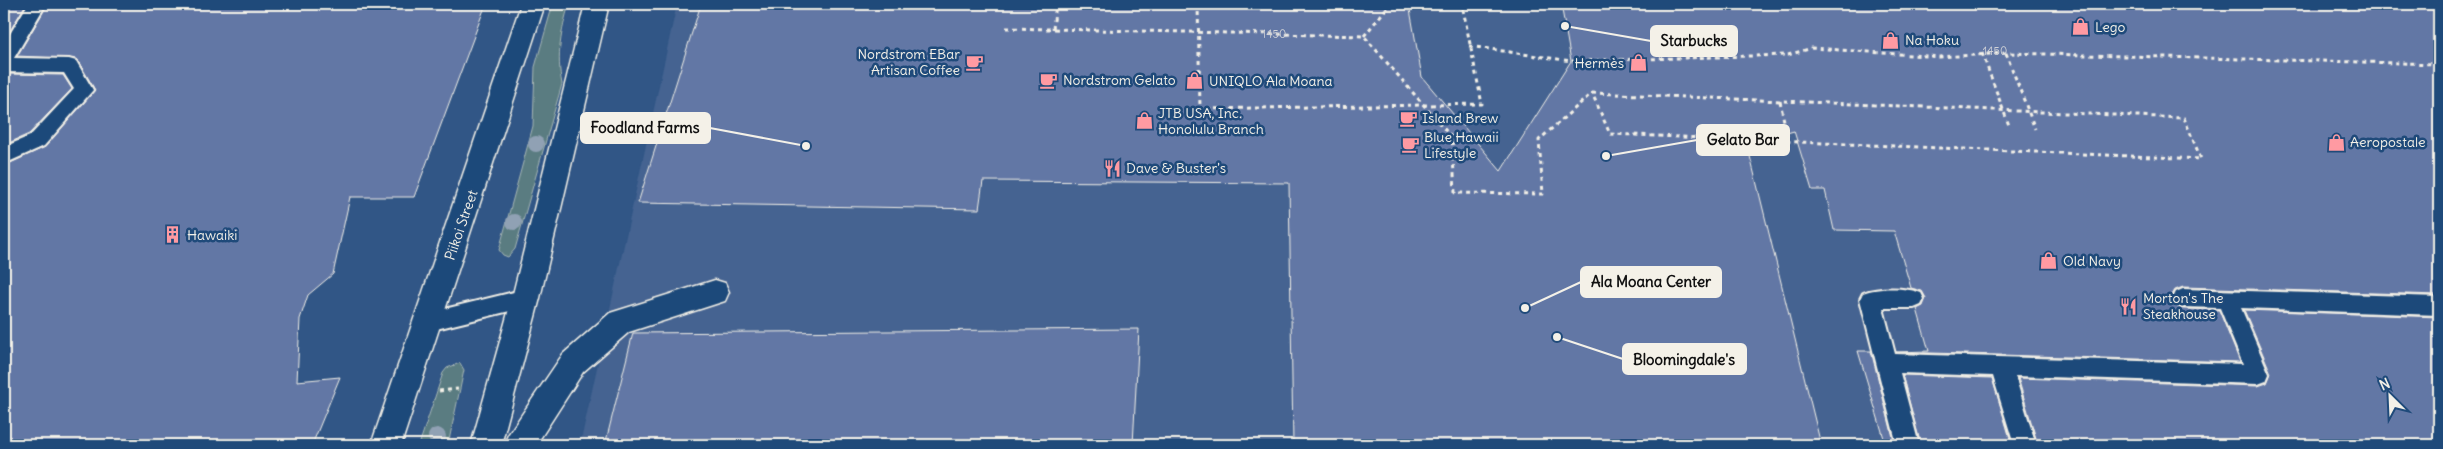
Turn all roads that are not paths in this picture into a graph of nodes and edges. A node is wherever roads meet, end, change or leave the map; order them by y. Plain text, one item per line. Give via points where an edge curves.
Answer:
1 (37, 4) edge
2 (533, 4) edge
3 (597, 4) edge
4 (4, 59) edge
5 (4, 65) edge
6 (4, 156) edge
7 (715, 292) dead end
8 (526, 298) junction
9 (2183, 298) dead end
10 (2226, 298) junction
11 (1914, 299) dead end
12 (2439, 306) edge
13 (428, 322) junction
14 (1886, 364) junction
15 (2002, 367) junction
16 (386, 445) edge
17 (486, 445) edge
18 (519, 445) edge
19 (1908, 445) edge
20 (2025, 445) edge

1 - 4 lane
2 - 13 street, Piikoi Street
3 - 8 street
5 - 6 lane via 69,66 84,90 37,141
7 - 18 street via 620,322 573,363
8 - 13 lane
8 - 17 street
9 - 10 lane
10 - 12 lane
10 - 15 lane via 2258,374
11 - 14 lane via 1870,299
13 - 16 street, Piikoi Street
14 - 15 lane
14 - 19 lane
15 - 20 lane

